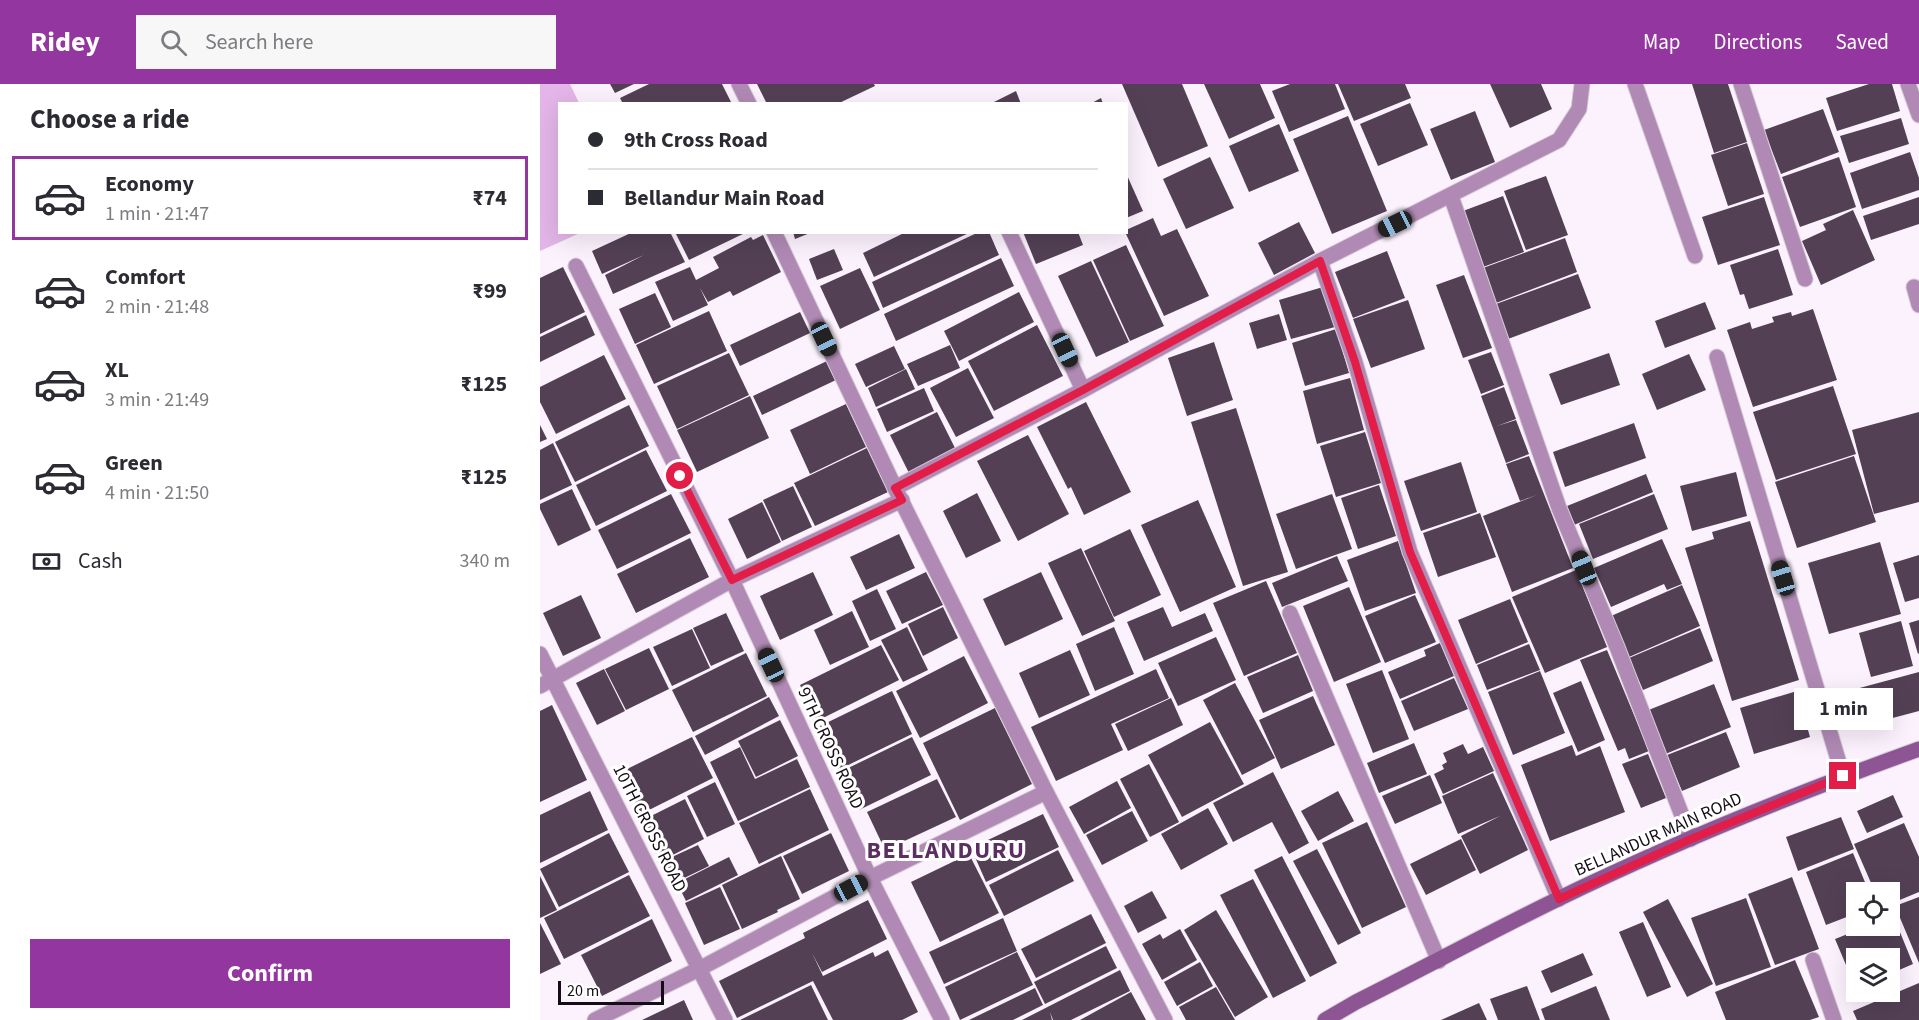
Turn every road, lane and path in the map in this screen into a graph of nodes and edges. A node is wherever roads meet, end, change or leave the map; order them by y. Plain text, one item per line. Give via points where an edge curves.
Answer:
1 (739, 84) edge
2 (1582, 84) edge
3 (1635, 84) edge
4 (1741, 84) edge
5 (1908, 84) edge
6 (748, 102) edge
7 (1919, 115) edge
8 (1451, 196) junction
9 (775, 234) edge
10 (1010, 234) edge
11 (1695, 256) dead end
12 (1320, 261) junction
13 (576, 266) dead end
14 (1805, 279) dead end
15 (1914, 287) dead end
16 (1919, 304) edge
17 (1717, 357) dead end
18 (1083, 390) junction
19 (898, 494) junction
20 (732, 580) junction
21 (1290, 613) dead end
22 (540, 654) edge
23 (546, 683) edge
24 (1919, 749) edge
25 (1843, 776) junction
26 (1046, 792) junction
27 (1691, 839) junction
28 (870, 878) junction
29 (1559, 899) junction
30 (1813, 960) dead end
31 (1438, 961) junction
32 (699, 969) junction
33 (595, 1020) edge
34 (725, 1020) edge
35 (942, 1020) edge
36 (1165, 1020) edge
37 (1325, 1020) edge
38 (1834, 1020) edge

1 - 6 street
2 - 8 street via 1579,109 1559,140
3 - 11 street
4 - 14 street
5 - 7 street
8 - 12 street
8 - 27 street via 1559,508
9 - 19 street
10 - 18 street
12 - 18 street
12 - 29 street via 1355,362 1410,552
13 - 20 street, 9TH CROSS ROAD
15 - 16 street
17 - 25 street
18 - 19 street
19 - 20 street
19 - 26 street
20 - 23 street
20 - 28 street, 9TH CROSS ROAD
21 - 31 street
22 - 23 street, 10TH CROSS ROAD
23 - 32 street, 10TH CROSS ROAD
24 - 25 street, BELLANDUR MAIN ROAD
25 - 27 street, BELLANDUR MAIN ROAD
26 - 28 street
26 - 36 street
27 - 29 street, BELLANDUR MAIN ROAD
28 - 32 street
28 - 35 street, 9TH CROSS ROAD
29 - 31 street, BELLANDUR MAIN ROAD
30 - 38 street
31 - 37 street, BELLANDUR MAIN ROAD
32 - 33 street
32 - 34 street, 10TH CROSS ROAD

